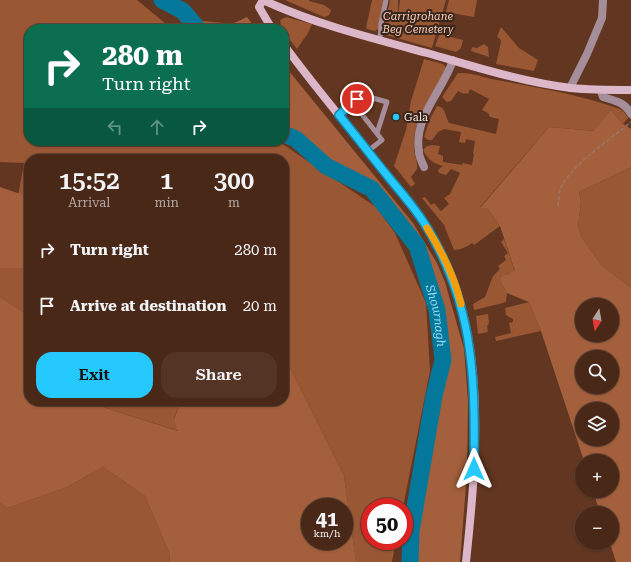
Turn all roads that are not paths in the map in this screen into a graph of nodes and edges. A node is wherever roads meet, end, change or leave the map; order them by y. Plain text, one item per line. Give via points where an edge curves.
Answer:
1 (263, 0) edge
2 (386, 0) edge
3 (603, 0) edge
4 (269, 24) edge
5 (380, 40) junction
6 (289, 51) edge
7 (453, 60) junction
8 (570, 88) junction
9 (601, 90) junction
10 (631, 90) edge
11 (353, 103) junction
12 (631, 114) edge
13 (339, 115) junction
14 (377, 133) junction
15 (368, 151) junction
16 (424, 167) dead end
17 (466, 562) edge

1 - 4 main road via 259,7
1 - 5 main road via 313,20
2 - 5 lane
3 - 8 street via 602,18
5 - 7 main road
6 - 13 main road
7 - 8 main road
7 - 16 street via 450,72 425,113 421,126 418,140
8 - 9 main road
9 - 10 main road
9 - 12 street via 603,97 628,107
11 - 13 lane
11 - 14 lane
11 - 14 lane via 357,99 369,96 386,102
13 - 15 main road
14 - 15 lane via 382,140
15 - 17 main road via 433,237 460,300 470,352 474,417 474,482

